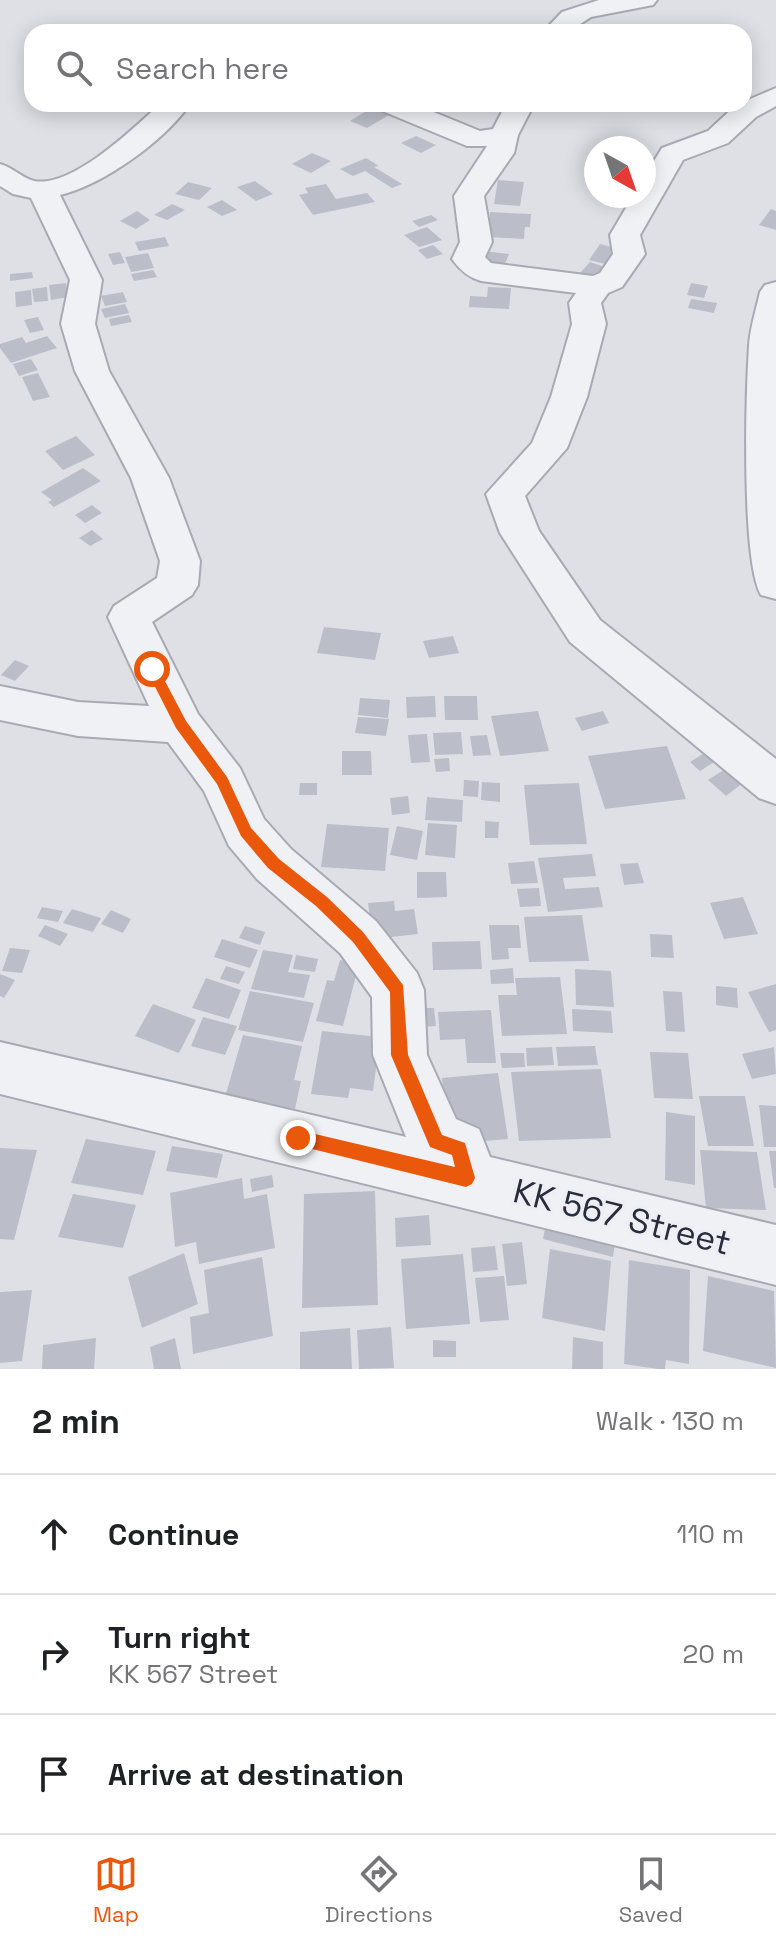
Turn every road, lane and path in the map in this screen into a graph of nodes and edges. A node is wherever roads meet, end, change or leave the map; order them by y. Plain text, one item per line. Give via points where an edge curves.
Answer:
1 (645, 0) edge
2 (563, 24) edge
3 (776, 96) edge
4 (752, 108) edge
5 (167, 112) edge
6 (409, 112) edge
7 (516, 112) edge
8 (745, 112) edge
9 (504, 135) junction
10 (0, 173) edge
11 (42, 190) junction
12 (597, 286) junction
13 (776, 292) edge
14 (776, 585) edge
15 (0, 703) edge
16 (181, 725) junction
17 (776, 785) edge
18 (0, 1068) edge
19 (466, 1178) junction
20 (776, 1255) edge

1 - 2 street via 580,14
3 - 4 street
5 - 11 street via 105,165
6 - 9 street via 477,140
7 - 9 street
8 - 12 street via 718,137 672,154 625,235 629,254 611,280
9 - 12 street via 500,153 469,196 476,242 468,259 481,271
10 - 11 street via 26,189
11 - 16 street via 86,280 78,324 92,371 150,478 180,561 177,585 129,617
12 - 17 street via 585,303 589,324 548,448 505,494 520,533 585,631
13 - 14 street via 766,357 768,527
15 - 16 street via 78,719
16 - 19 street via 223,781 246,832 274,864 358,937 398,990 404,1067 436,1141 459,1149
18 - 19 street, KK 567 Street
19 - 20 street, KK 567 Street

